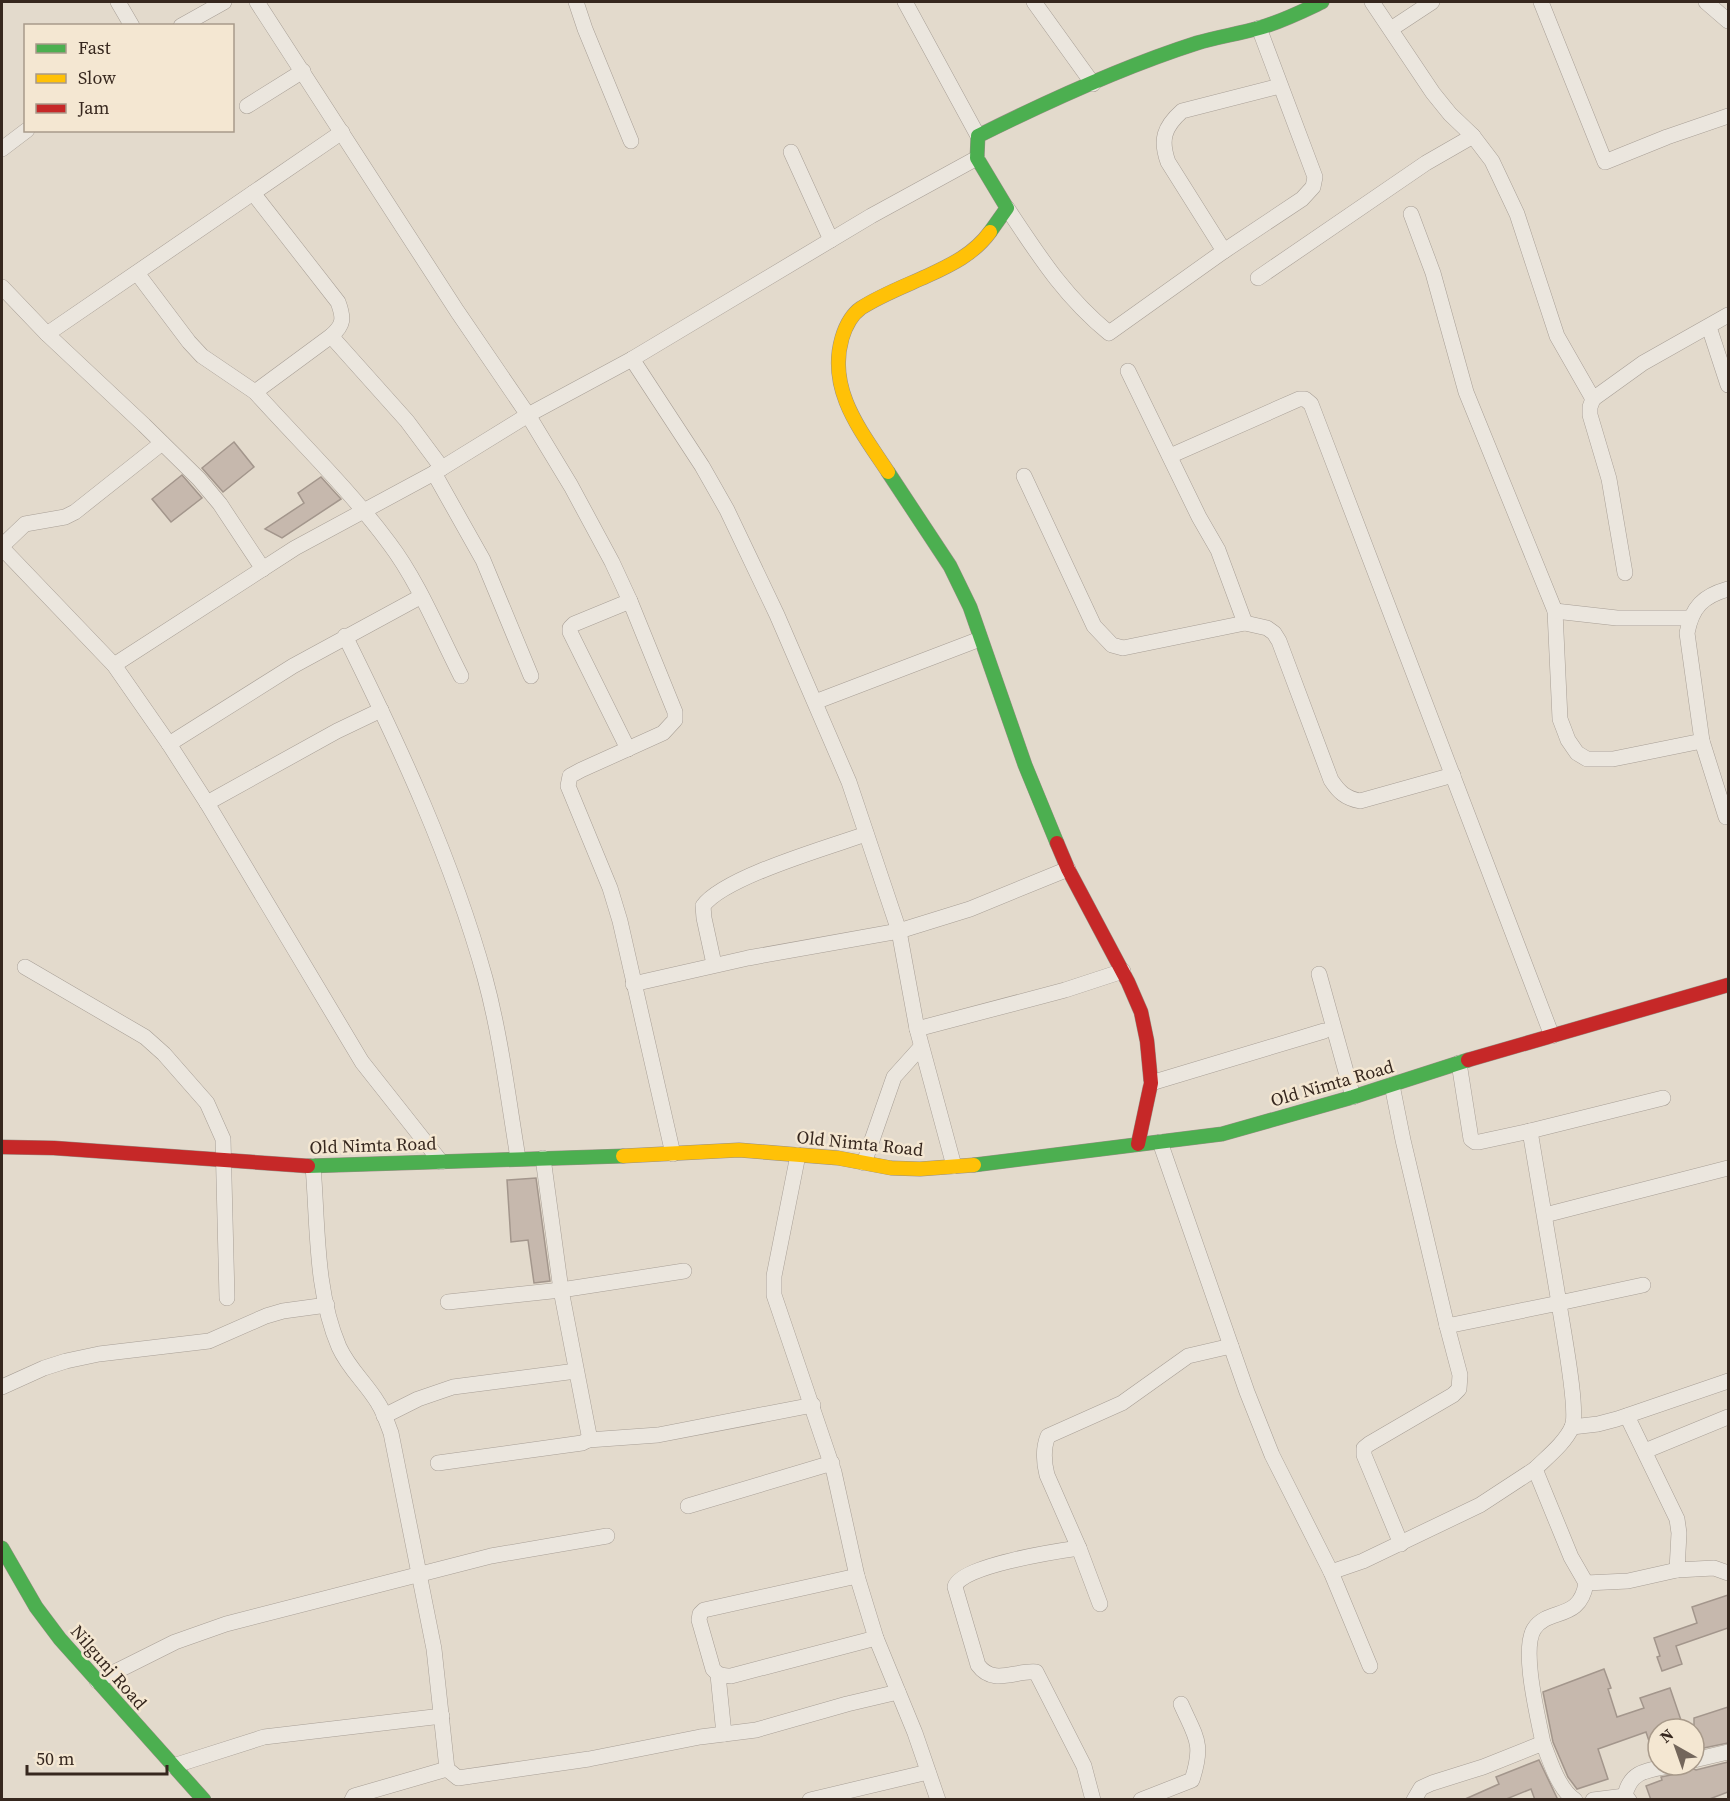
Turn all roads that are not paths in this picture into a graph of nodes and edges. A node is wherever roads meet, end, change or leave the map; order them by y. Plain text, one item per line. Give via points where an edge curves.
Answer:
1 (118, 2) edge
2 (224, 2) edge
3 (257, 2) edge
4 (576, 2) edge
5 (905, 2) edge
6 (1034, 2) edge
7 (1372, 2) edge
8 (1432, 2) edge
9 (1541, 2) edge
10 (1706, 2) edge
11 (1312, 4) edge
12 (1728, 21) edge
13 (131, 24) edge
14 (185, 24) edge
15 (1259, 28) junction
16 (1391, 29) junction
17 (303, 71) junction
18 (1093, 84) junction
19 (1280, 86) junction
20 (247, 106) dead end
21 (1728, 116) edge
22 (24, 132) edge
23 (342, 132) junction
24 (978, 136) junction
25 (1473, 136) junction
26 (631, 141) dead end
27 (2, 149) edge
28 (791, 152) dead end
29 (977, 158) junction
30 (253, 193) junction
31 (1007, 208) junction
32 (1411, 214) dead end
33 (831, 240) junction
34 (1224, 250) junction
35 (137, 273) junction
36 (1258, 278) dead end
37 (2, 287) edge
38 (1728, 315) edge
39 (1709, 327) junction
40 (47, 334) junction
41 (332, 336) junction
42 (632, 359) junction
43 (1128, 371) dead end
44 (1728, 385) edge
45 (255, 392) junction
46 (1593, 399) junction
47 (528, 415) junction
48 (162, 443) junction
49 (1170, 456) junction
50 (438, 470) junction
51 (1024, 477) dead end
52 (363, 511) junction
53 (2, 547) edge
54 (263, 569) junction
55 (1625, 573) dead end
56 (1728, 589) edge
57 (420, 597) junction
58 (630, 601) junction
59 (1555, 611) junction
60 (1690, 618) junction
61 (1245, 623) junction
62 (345, 636) junction
63 (980, 639) junction
64 (114, 665) junction
65 (461, 676) dead end
66 (531, 676) dead end
67 (815, 702) junction
68 (381, 710) junction
69 (1702, 741) junction
70 (169, 744) junction
71 (628, 749) junction
72 (1453, 775) junction
73 (207, 803) junction
74 (1728, 816) edge
75 (866, 834) junction
76 (1068, 869) junction
77 (899, 931) junction
78 (714, 964) junction
79 (25, 967) dead end
80 (1123, 971) junction
81 (1318, 974) dead end
82 (633, 984) junction
83 (1728, 985) edge
84 (916, 1029) junction
85 (1324, 1031) dead end
86 (1552, 1036) junction
87 (921, 1047) junction
88 (1459, 1063) junction
89 (1151, 1083) junction
90 (1392, 1084) junction
91 (1353, 1097) junction
92 (1663, 1098) dead end
93 (1530, 1131) junction
94 (1160, 1142) junction
95 (1138, 1144) junction
96 (2, 1147) edge
97 (673, 1154) junction
98 (798, 1155) junction
99 (518, 1158) junction
100 (543, 1158) junction
101 (225, 1161) junction
102 (441, 1162) junction
103 (864, 1163) junction
104 (313, 1166) junction
105 (954, 1166) junction
106 (1728, 1168) edge
107 (1545, 1215) junction
108 (684, 1271) dead end
109 (1643, 1285) dead end
110 (561, 1290) junction
111 (228, 1298) dead end
112 (448, 1302) dead end
113 (1558, 1303) junction
114 (327, 1305) junction
115 (1447, 1326) junction
116 (1231, 1346) junction
117 (576, 1371) junction
118 (1728, 1381) edge
119 (2, 1387) edge
120 (813, 1405) junction
121 (384, 1416) junction
122 (1627, 1416) junction
123 (1728, 1417) edge
124 (1572, 1427) junction
125 (588, 1440) junction
126 (1645, 1451) junction
127 (438, 1463) dead end
128 (832, 1463) junction
129 (1535, 1469) junction
130 (688, 1506) dead end
131 (608, 1536) dead end
132 (1401, 1544) junction
133 (2, 1548) edge
134 (1079, 1548) junction
135 (1677, 1570) junction
136 (1331, 1572) junction
137 (1728, 1573) edge
138 (419, 1575) junction
139 (857, 1576) junction
140 (1586, 1583) junction
141 (1100, 1604) dead end
142 (876, 1638) junction
143 (1370, 1666) dead end
144 (718, 1675) junction
145 (97, 1681) junction
146 (898, 1692) junction
147 (1181, 1704) dead end
148 (442, 1716) junction
149 (724, 1734) junction
150 (1543, 1743) junction
151 (1728, 1752) edge
152 (1706, 1757) edge
153 (173, 1766) junction
154 (447, 1769) junction
155 (1646, 1771) edge
156 (928, 1772) junction
157 (1627, 1798) edge
158 (204, 1800) edge
159 (352, 1800) edge
160 (810, 1800) edge
161 (938, 1800) edge
162 (1093, 1800) edge
163 (1141, 1800) edge
164 (1413, 1800) edge
165 (1575, 1800) edge
166 (1593, 1800) edge

1 - 13 street
2 - 14 street
3 - 17 street
4 - 26 street
5 - 24 street
6 - 18 street
7 - 16 street
8 - 16 street
9 - 21 street via 1605,162
10 - 12 street
11 - 15 street via 1289,18
15 - 18 street via 1198,43
15 - 19 street
16 - 25 street via 1442,106
17 - 20 street
17 - 23 street
18 - 24 street
19 - 34 street via 1312,164 1316,177 1313,187 1302,199
19 - 34 street via 1182,111 1170,122 1164,151 1168,162
22 - 27 street
23 - 30 street
23 - 47 street
24 - 29 street
25 - 36 street via 1426,163
25 - 46 street via 1503,182 1532,254 1557,336
28 - 33 street
29 - 31 street
29 - 33 street
30 - 35 street
30 - 41 street via 338,303 342,325
31 - 34 street via 1053,277 1082,311 1108,333
31 - 63 street via 983,242 962,259 859,309 846,327 837,372 844,399 862,432 950,566
32 - 59 street via 1433,273 1466,392
33 - 42 street
35 - 40 street
35 - 45 street via 202,356
37 - 40 street
38 - 39 street
39 - 44 street
39 - 46 street via 1643,363
40 - 48 street
41 - 45 street
41 - 50 street via 407,421
42 - 47 street
42 - 67 street via 727,510
43 - 49 street
45 - 52 street
46 - 55 street via 1590,415 1609,479
47 - 50 street
47 - 58 street via 571,486
48 - 53 street via 75,512 25,524
48 - 54 street via 220,504
49 - 61 street via 1218,550
49 - 72 street via 1299,399 1311,404
50 - 52 street
50 - 66 street via 483,560
51 - 61 street via 1094,626 1112,645 1123,648
52 - 54 street
52 - 57 street via 400,559
53 - 64 street
54 - 64 street
56 - 60 street via 1701,602
57 - 62 street
57 - 65 street
58 - 71 street via 675,720 663,733
58 - 71 street via 570,628
59 - 60 street via 1617,618
59 - 69 street via 1560,719 1577,753 1587,759 1613,759
60 - 69 street via 1687,633
61 - 72 street via 1274,633 1331,780 1348,799 1360,801
62 - 68 street
62 - 70 street
63 - 67 street
63 - 76 street
64 - 70 street
67 - 75 street
68 - 73 street
68 - 99 street via 433,826 469,924 491,1004
69 - 74 street
70 - 73 street
71 - 82 street via 570,776 568,786 610,888
72 - 86 street
73 - 102 street via 362,1062
75 - 77 street
75 - 78 street via 792,859 710,897 703,906
76 - 77 street via 970,909
76 - 80 street
77 - 78 street
77 - 84 street
78 - 82 street
79 - 101 street via 145,1037 164,1054 207,1103 223,1139
80 - 84 street
80 - 89 street via 1141,1012
81 - 91 street
82 - 97 street
83 - 86 street, Old Nimta Road
84 - 87 street
85 - 89 street
86 - 88 street, Old Nimta Road
87 - 103 street via 894,1077
87 - 105 street
88 - 90 street, Old Nimta Road
88 - 93 street via 1469,1133 1475,1142
89 - 95 street
90 - 91 street, Old Nimta Road
90 - 115 street
91 - 94 street, Old Nimta Road via 1222,1134
92 - 93 street
93 - 107 street
94 - 95 street, Old Nimta Road
94 - 116 street
95 - 105 street, Old Nimta Road
96 - 101 street, Old Nimta Road
97 - 98 street, Old Nimta Road via 739,1150
97 - 100 street, Old Nimta Road
98 - 103 street, Old Nimta Road
98 - 120 street via 774,1276 774,1295
99 - 100 street, Old Nimta Road
99 - 102 street, Old Nimta Road
100 - 110 street
101 - 104 street, Old Nimta Road
101 - 111 street
102 - 104 street, Old Nimta Road
103 - 105 street, Old Nimta Road via 920,1169
104 - 114 street
106 - 107 street
107 - 113 street
108 - 110 street
109 - 113 street
110 - 112 street
110 - 117 street
113 - 115 street
113 - 124 street via 1572,1396
114 - 119 street via 266,1316 209,1341 66,1361
114 - 121 street via 347,1364 376,1399
115 - 132 street via 1460,1375 1459,1389 1364,1448
116 - 134 street via 1188,1356 1122,1403 1048,1436 1047,1476
116 - 136 street via 1272,1455
117 - 121 street via 453,1387 418,1398
117 - 125 street
118 - 122 street
120 - 125 street via 658,1435
120 - 128 street
121 - 138 street via 397,1459
122 - 124 street
122 - 126 street
123 - 126 street
124 - 129 street
125 - 127 street
126 - 135 street via 1677,1519
128 - 130 street
128 - 139 street
129 - 132 street via 1480,1506
129 - 140 street via 1571,1557
131 - 138 street via 491,1556
132 - 136 street
133 - 145 street, Nilgunj Road via 36,1607
134 - 141 street
134 - 162 street via 976,1571 960,1578 955,1587 978,1665 985,1673 996,1676 1036,1672 1084,1766
135 - 137 street via 1714,1568
135 - 140 street via 1628,1581
136 - 143 street
138 - 145 street via 201,1631
138 - 148 street
139 - 142 street
139 - 144 street via 704,1610 699,1620
140 - 150 street via 1580,1602 1542,1622 1530,1637 1530,1670
142 - 144 street via 730,1676
142 - 146 street
144 - 149 street
145 - 153 street, Nilgunj Road
146 - 149 street via 756,1730
146 - 156 street
147 - 163 street via 1199,1745 1192,1780
148 - 153 street via 264,1737
148 - 154 street
149 - 154 street via 589,1760 458,1778
150 - 164 street via 1431,1783 1421,1788
150 - 165 street via 1564,1790
151 - 152 street
153 - 158 street, Nilgunj Road
154 - 159 street via 354,1796
155 - 157 street via 1638,1773 1626,1786
156 - 160 street
156 - 161 street
157 - 166 street

